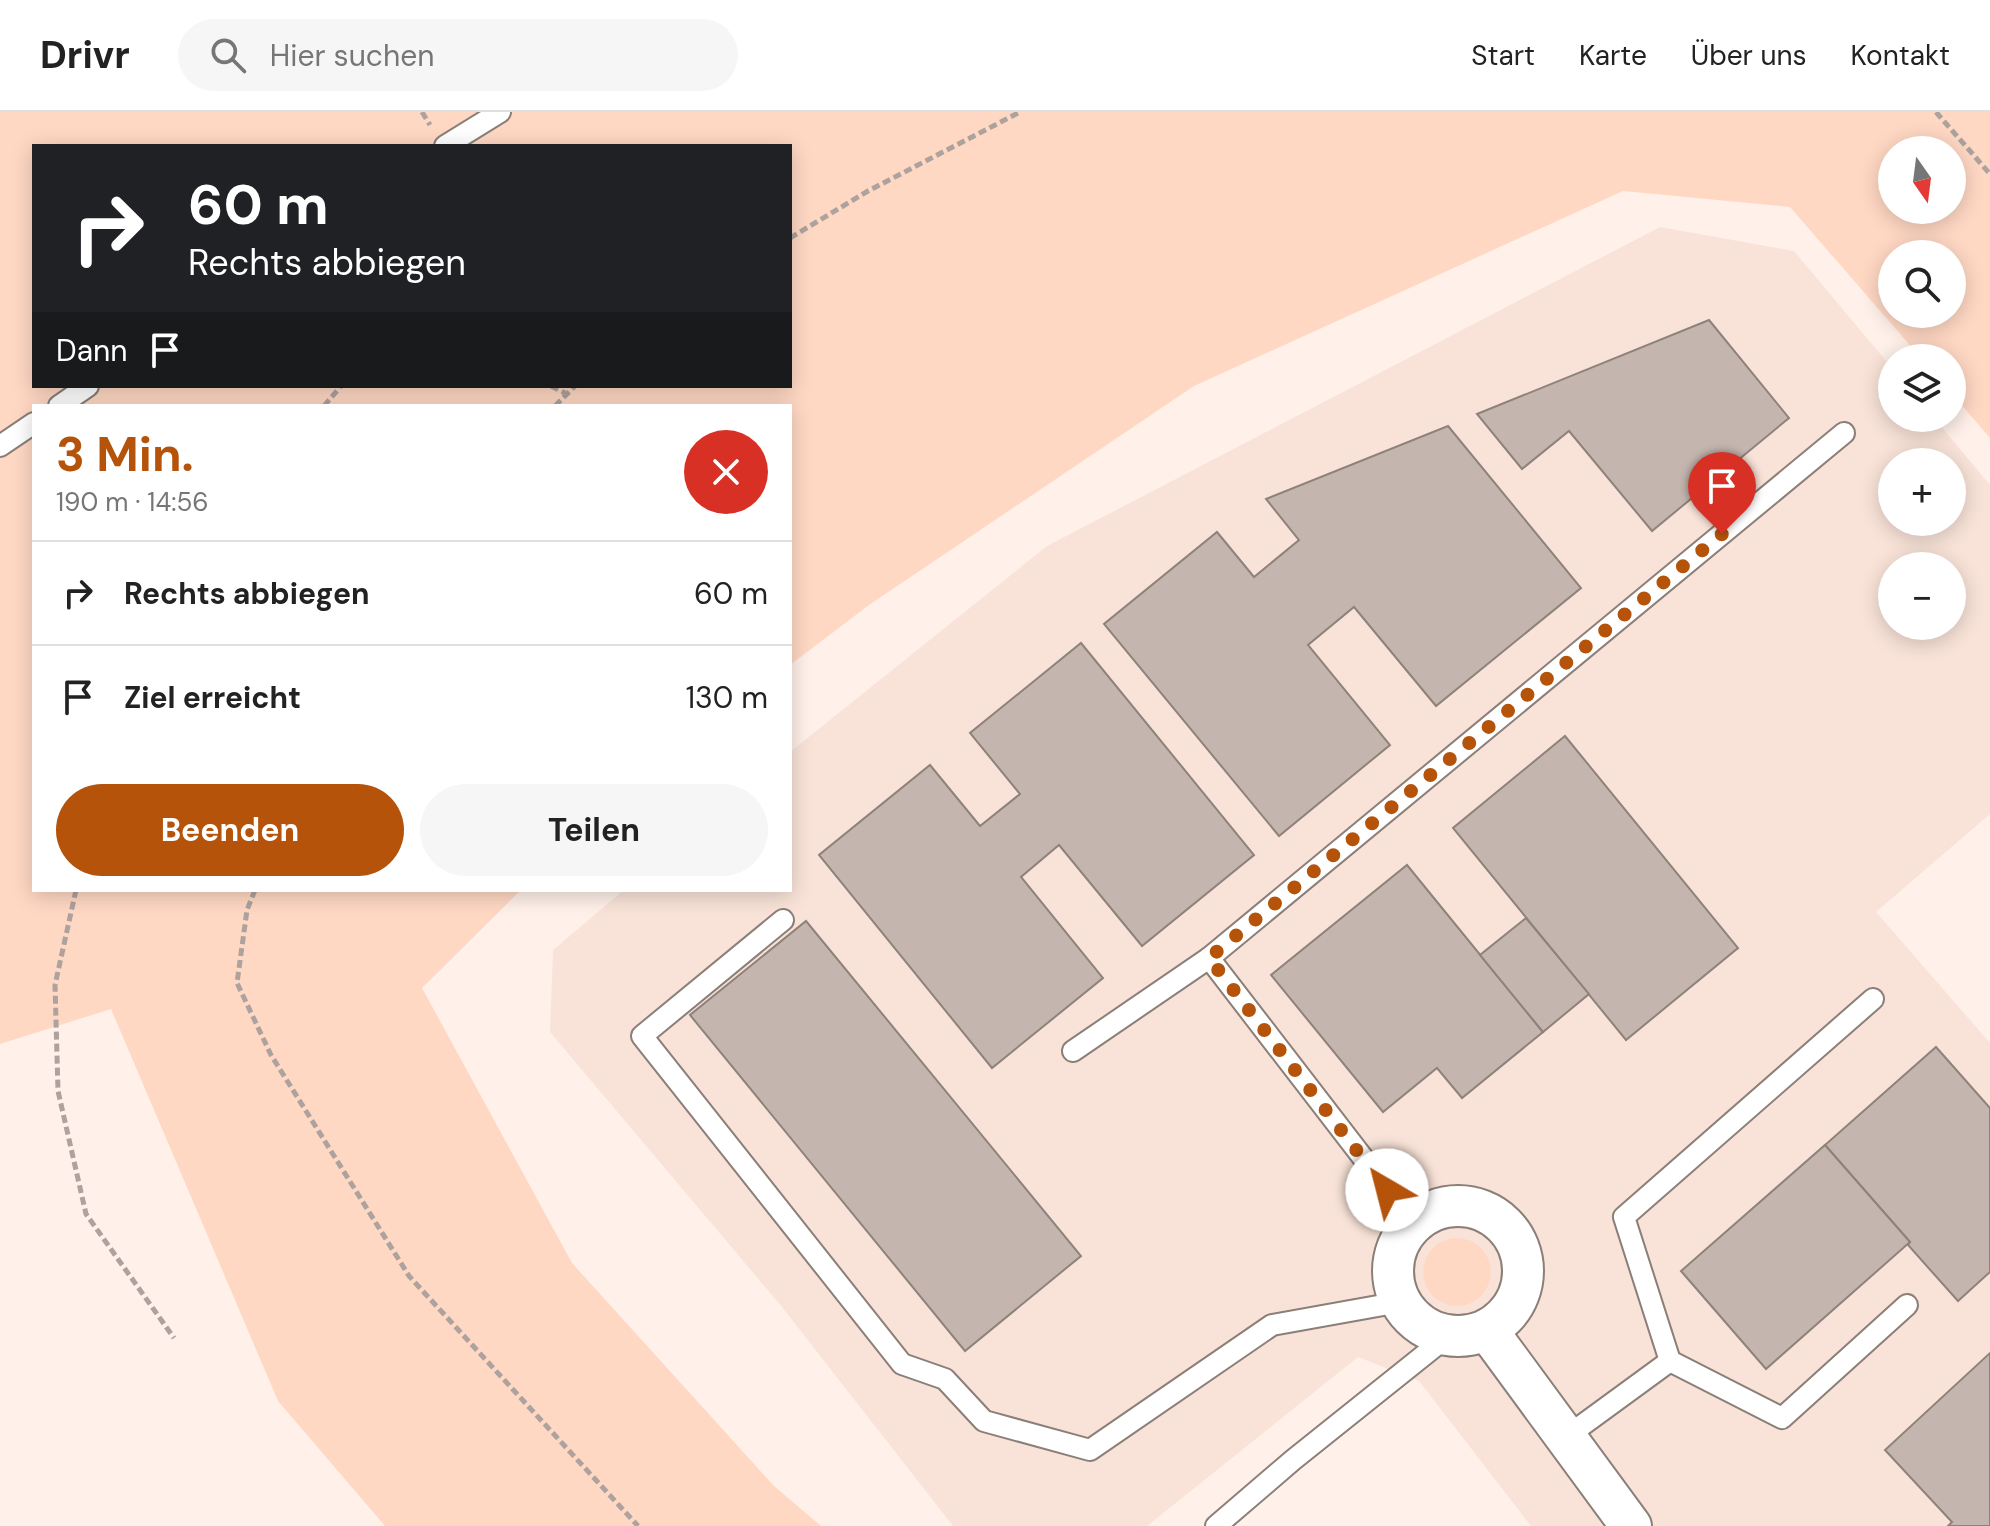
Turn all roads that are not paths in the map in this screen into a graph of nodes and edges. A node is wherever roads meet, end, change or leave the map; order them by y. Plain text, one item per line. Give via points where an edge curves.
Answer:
1 (500, 112) edge
2 (448, 144) edge
3 (85, 388) edge
4 (62, 404) edge
5 (32, 424) edge
6 (1844, 433) dead end
7 (0, 446) edge
8 (783, 920) dead end
9 (1209, 958) junction
10 (1873, 999) dead end
11 (1073, 1051) dead end
12 (1411, 1225) junction
13 (1400, 1302) junction
14 (1907, 1305) dead end
15 (1487, 1330) junction
16 (1448, 1336) junction
17 (1670, 1361) junction
18 (1566, 1437) junction
19 (1216, 1526) edge
20 (1631, 1526) edge

1 - 2 lane
3 - 4 lane
5 - 7 lane
6 - 9 lane
8 - 13 lane via 642,1036 902,1364 945,1379 984,1421 1090,1450 1272,1325
9 - 11 lane
9 - 12 lane
10 - 17 lane via 1624,1217
12 - 13 street via 1393,1262
12 - 15 street via 1439,1208 1471,1206 1512,1232 1524,1262 1522,1287 1512,1309
13 - 16 street via 1412,1318
14 - 17 lane via 1782,1418
15 - 16 street
15 - 18 street
16 - 19 lane
17 - 18 lane
18 - 20 street

